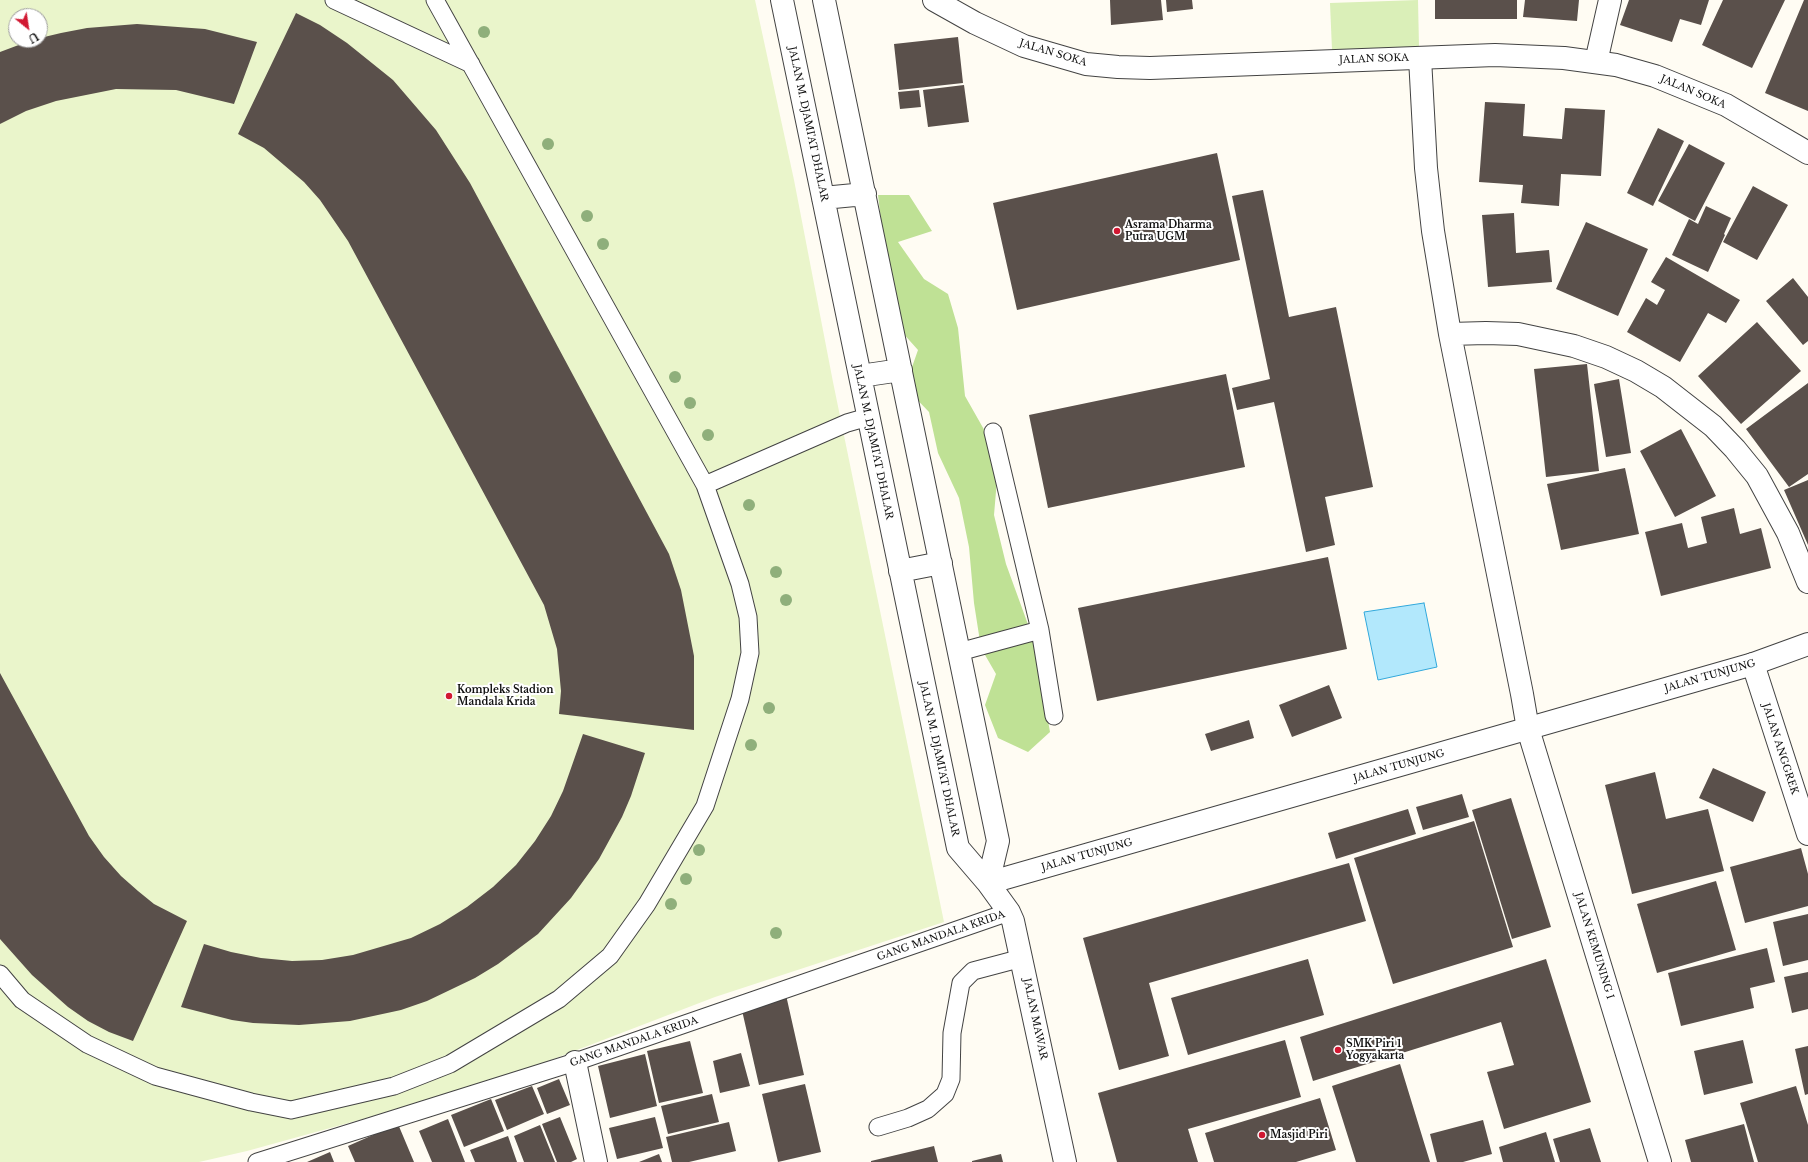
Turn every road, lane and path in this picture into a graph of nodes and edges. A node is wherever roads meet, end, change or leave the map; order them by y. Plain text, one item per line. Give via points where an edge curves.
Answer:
1 (334, 0) edge
2 (435, 0) edge
3 (782, 0) edge
4 (824, 0) edge
5 (934, 0) edge
6 (1610, 0) edge
7 (1420, 58) junction
8 (1596, 62) junction
9 (471, 64) junction
10 (1808, 153) edge
11 (865, 194) junction
12 (823, 198) junction
13 (1450, 334) junction
14 (901, 370) junction
15 (860, 376) junction
16 (868, 417) junction
17 (993, 432) dead end
18 (705, 485) junction
19 (941, 563) junction
20 (900, 571) junction
21 (1808, 582) edge
22 (1040, 630) junction
23 (1808, 644) edge
24 (959, 652) junction
25 (1753, 664) junction
26 (1054, 716) dead end
27 (1528, 729) junction
28 (1808, 834) edge
29 (988, 883) junction
30 (1009, 912) junction
31 (1022, 958) junction
32 (0, 974) edge
33 (575, 1062) junction
34 (878, 1126) dead end
35 (257, 1162) edge
36 (596, 1162) edge
37 (1065, 1162) edge
38 (1660, 1162) edge

1 - 9 lane
2 - 9 lane
3 - 12 street, JALAN M. DJAMI'AT DHALAR
4 - 11 street
5 - 7 street, JALAN SOKA via 1024,46 1086,64 1118,68
6 - 8 street
7 - 8 street, JALAN SOKA via 1530,56
7 - 13 street, JALAN KEMUNING I via 1426,168 1433,231
8 - 10 street, JALAN SOKA via 1636,69 1698,92 1752,119
9 - 18 lane
11 - 12 street
11 - 14 street
12 - 15 street, JALAN M. DJAMI'AT DHALAR
13 - 21 street via 1518,334 1574,346 1606,357 1663,387 1713,426 1757,476 1788,534
13 - 27 street, JALAN KEMUNING I
14 - 15 street
14 - 19 street
15 - 16 street, JALAN M. DJAMI'AT DHALAR
16 - 18 lane via 847,423
16 - 20 street, JALAN M. DJAMI'AT DHALAR
17 - 22 lane
18 - 32 lane via 740,584 748,617 750,653 740,699 705,806 647,904 610,956 559,999 450,1064 394,1086 291,1110 154,1076 87,1044 22,1000
19 - 20 street
19 - 24 street
20 - 29 street, JALAN M. DJAMI'AT DHALAR via 958,848
22 - 24 lane
22 - 26 lane
23 - 25 street, JALAN TUNJUNG
24 - 29 street via 998,841
25 - 27 street, JALAN TUNJUNG
25 - 28 street, JALAN ANGGREK
27 - 29 street, JALAN TUNJUNG
27 - 38 street, JALAN KEMUNING I
29 - 30 street, JALAN MAWAR
30 - 31 street, JALAN MAWAR
30 - 33 lane, GANG MANDALA KRIDA
31 - 34 lane via 973,971 961,983 952,1033 951,1079 945,1094 915,1115
31 - 37 street, JALAN MAWAR
33 - 35 lane, GANG MANDALA KRIDA
33 - 36 street

